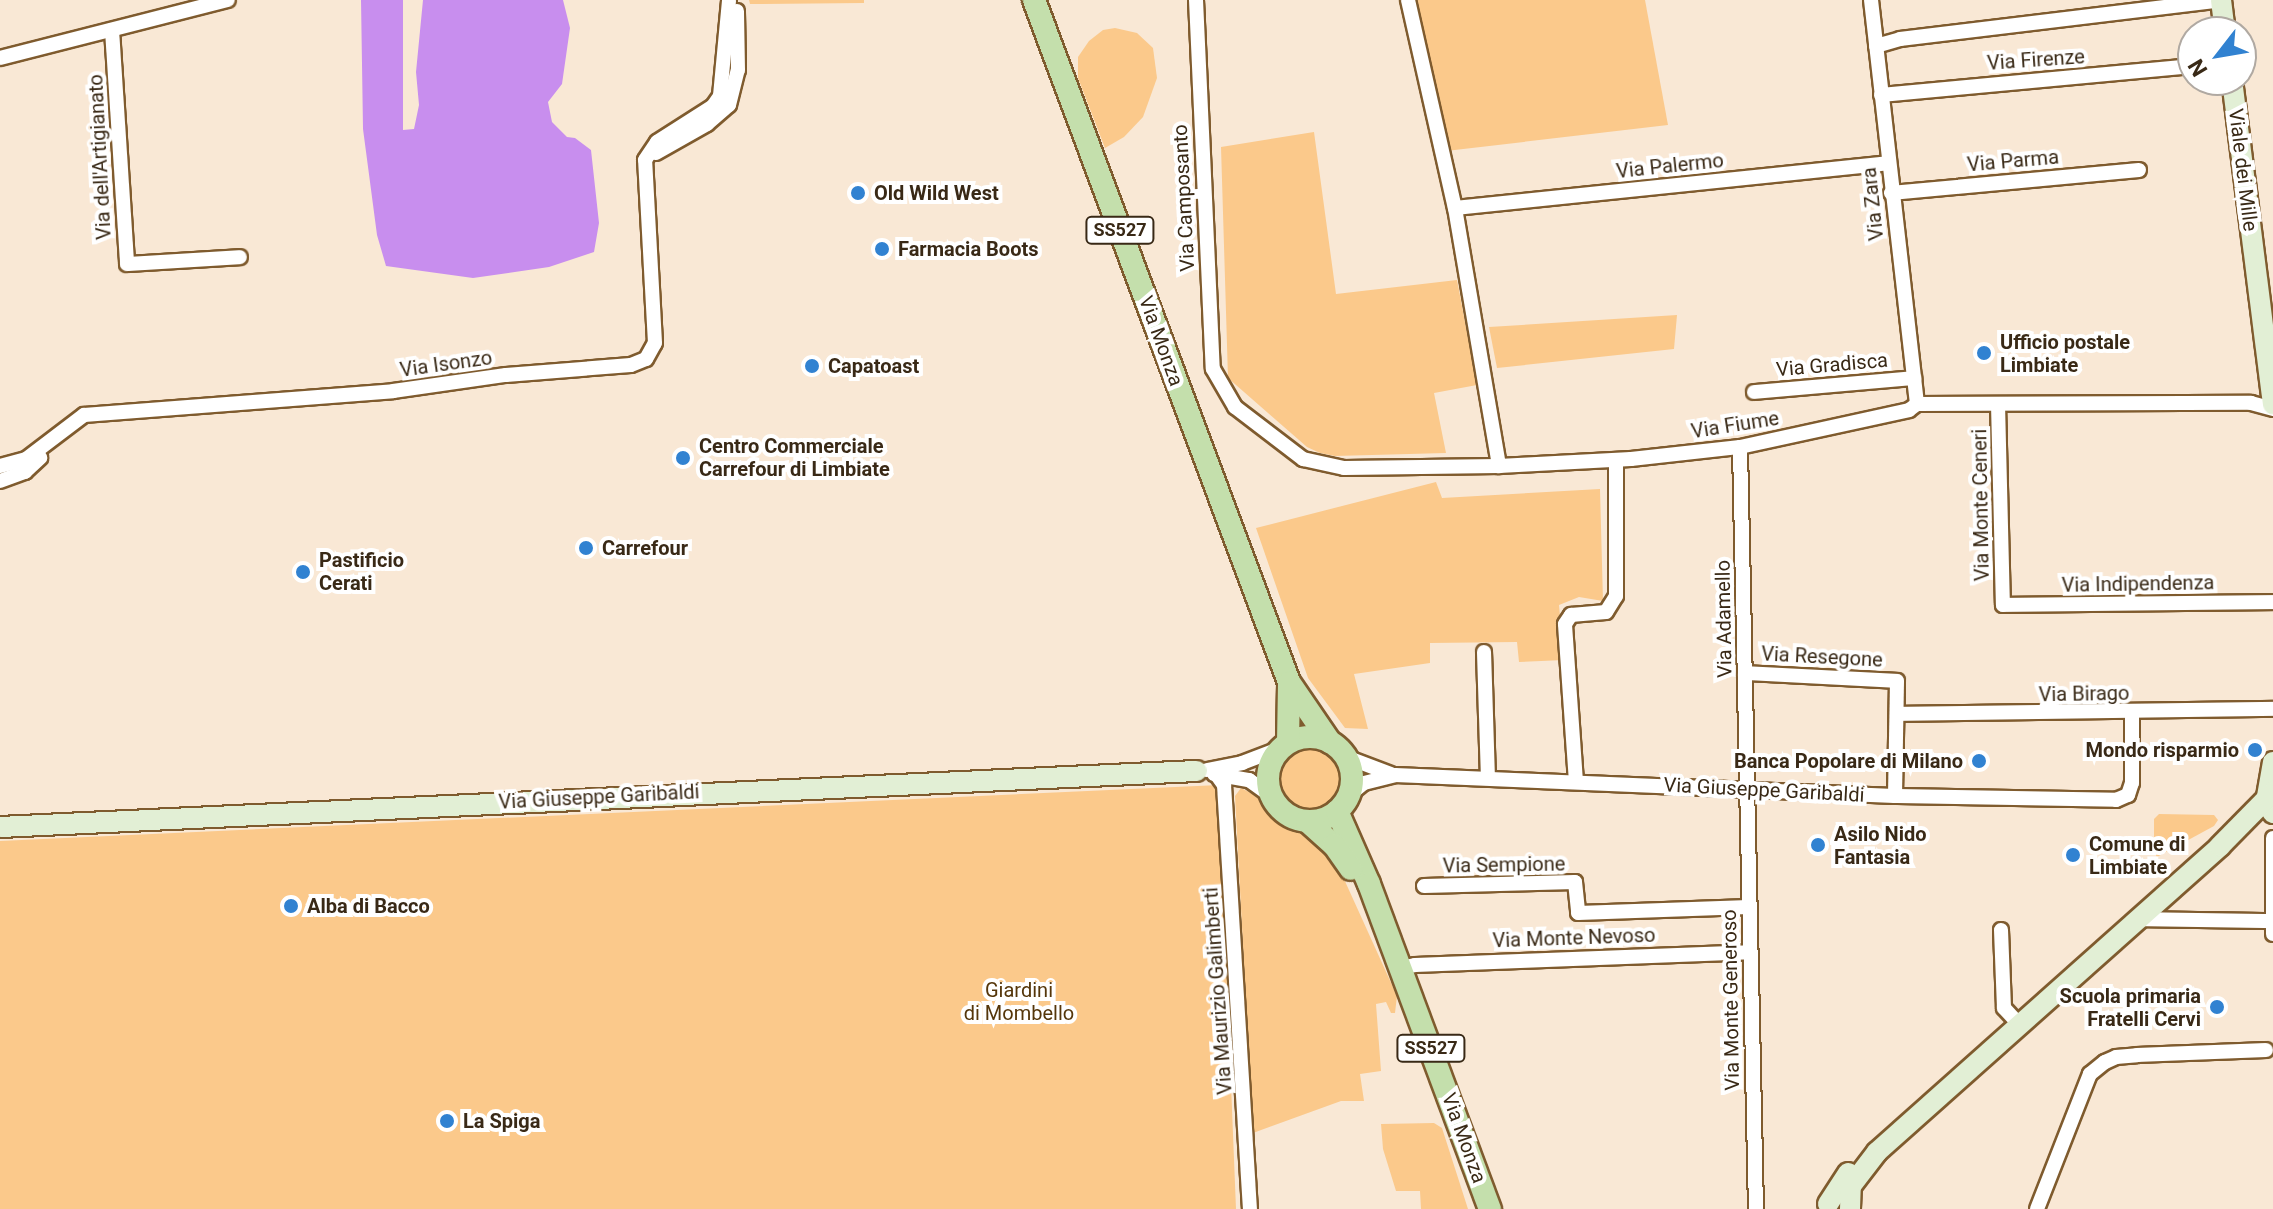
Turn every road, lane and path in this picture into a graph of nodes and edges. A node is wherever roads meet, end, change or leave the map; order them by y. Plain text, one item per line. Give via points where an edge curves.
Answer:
1 (228, 0) edge
2 (729, 0) edge
3 (736, 0) edge
4 (1034, 0) edge
5 (1196, 0) edge
6 (1408, 0) edge
7 (1871, 0) edge
8 (2221, 0) edge
9 (112, 30) junction
10 (1876, 46) junction
11 (0, 58) edge
12 (2177, 67) edge
13 (1881, 95) junction
14 (2234, 96) edge
15 (645, 160) junction
16 (1888, 163) junction
17 (2139, 170) dead end
18 (1891, 193) junction
19 (1455, 208) junction
20 (240, 257) dead end
21 (1914, 378) junction
22 (1223, 392) joint
23 (1754, 392) dead end
24 (1917, 404) junction
25 (1998, 404) junction
26 (2273, 406) edge
27 (56, 437) junction
28 (1740, 447) junction
29 (1616, 460) junction
30 (0, 466) edge
31 (1499, 466) junction
32 (0, 481) edge
33 (2273, 602) edge
34 (2003, 605) joint
35 (1484, 652) dead end
36 (1745, 673) junction
37 (1289, 682) junction
38 (2273, 709) edge
39 (2132, 713) junction
40 (1897, 714) junction
41 (1284, 746) junction
42 (1338, 749) junction
43 (2273, 762) edge
44 (1207, 772) junction
45 (1395, 775) junction
46 (1488, 778) junction
47 (1576, 782) junction
48 (1747, 790) junction
49 (1271, 796) junction
50 (1895, 796) junction
51 (1343, 803) junction
52 (2272, 804) edge
53 (1307, 821) junction
54 (0, 827) edge
55 (2273, 838) edge
56 (1424, 886) dead end
57 (1749, 907) junction
58 (2139, 919) junction
59 (2272, 921) edge
60 (2001, 930) dead end
61 (1386, 933) junction
62 (2273, 934) edge
63 (1750, 952) junction
64 (2100, 953) junction
65 (1400, 968) junction
66 (2019, 1024) junction
67 (1995, 1048) junction
68 (2266, 1050) dead end
69 (1877, 1152) junction
70 (1474, 1165) junction
71 (1824, 1207) edge
72 (1757, 1208) edge
73 (1250, 1209) edge
74 (1482, 1209) edge
75 (1490, 1209) edge
76 (1850, 1209) edge
77 (2037, 1209) edge

1 - 9 street
2 - 15 street via 720,96 657,142
3 - 15 street via 738,70 729,105
4 - 37 main road, Via Monza / SS527
5 - 22 street, Via Camposanto via 1212,361
6 - 19 street
7 - 10 street, Via Zara
8 - 10 street
9 - 11 street
9 - 20 street, Via dell'Artigianato via 127,264
10 - 13 street, Via Zara
12 - 13 street, Via Firenze
13 - 16 street, Via Zara
14 - 26 street, Viale dei Mille
15 - 27 street, Via Isonzo via 655,343 639,364 393,391 84,415
16 - 18 street, Via Zara
16 - 19 street, Via Palermo
17 - 18 street, Via Parma
18 - 21 street, Via Zara
19 - 31 street
21 - 23 street, Via Gradisca
21 - 24 street, Via Zara
22 - 31 street, Via Fiume via 1303,459 1319,465
24 - 25 street, Via Fiume
24 - 28 street, Via Fiume
25 - 26 street, Via Fiume
25 - 34 street, Via Monte Ceneri
27 - 30 street, Via Isonzo via 26,459
27 - 32 street, Via Isonzo via 25,472
28 - 29 street, Via Fiume
28 - 36 street, Via Adamello
29 - 31 street, Via Fiume
29 - 47 street via 1616,596 1606,612 1571,615 1565,624
33 - 34 street, Via Indipendenza
35 - 46 street
36 - 40 street, Via Resegone via 1897,681
36 - 48 street, Via Adamello
37 - 41 main road, Via Monza / SS527
37 - 42 main road, Via Monza / SS527
38 - 39 street, Via Birago
39 - 40 street, Via Birago
39 - 50 street, Via Giuseppe Garibaldi via 2130,792 2116,800
40 - 50 street
41 - 42 main road via 1311,736
41 - 44 street, Via Giuseppe Garibaldi
41 - 49 main road via 1268,771
42 - 45 street, Via Giuseppe Garibaldi
42 - 51 main road via 1352,776
43 - 52 street
44 - 49 street, Via Giuseppe Garibaldi via 1249,780
44 - 54 street, Via Giuseppe Garibaldi
44 - 73 street, Via Maurizio Galimberti via 1224,785
45 - 46 street, Via Giuseppe Garibaldi
45 - 51 street, Via Giuseppe Garibaldi via 1364,783
46 - 47 street, Via Giuseppe Garibaldi
47 - 48 street, Via Giuseppe Garibaldi
48 - 50 street, Via Giuseppe Garibaldi
48 - 57 street, Via Monte Generoso
49 - 53 main road via 1285,814
51 - 53 main road via 1324,819
51 - 61 main road, Via Monza / SS527
52 - 58 street
53 - 61 main road, Via Monza / SS527 via 1345,860
55 - 59 street
56 - 57 street, Via Sempione via 1575,882 1578,913
57 - 63 street, Via Monte Generoso
58 - 59 street
58 - 64 street
59 - 62 street
60 - 66 street via 2004,1008
61 - 65 main road, Via Monza / SS527
63 - 65 street, Via Monte Nevoso
63 - 72 street, Via Monte Generoso
64 - 66 street
64 - 67 street via 2087,976 2034,1023
65 - 70 main road, Via Monza / SS527
66 - 67 street
67 - 69 street
68 - 77 street via 2137,1055 2105,1062 2090,1074
69 - 71 street via 1851,1169
69 - 76 street via 1851,1186
70 - 74 street
70 - 75 main road, Via Monza / SS527
71 - 76 street via 1843,1203

